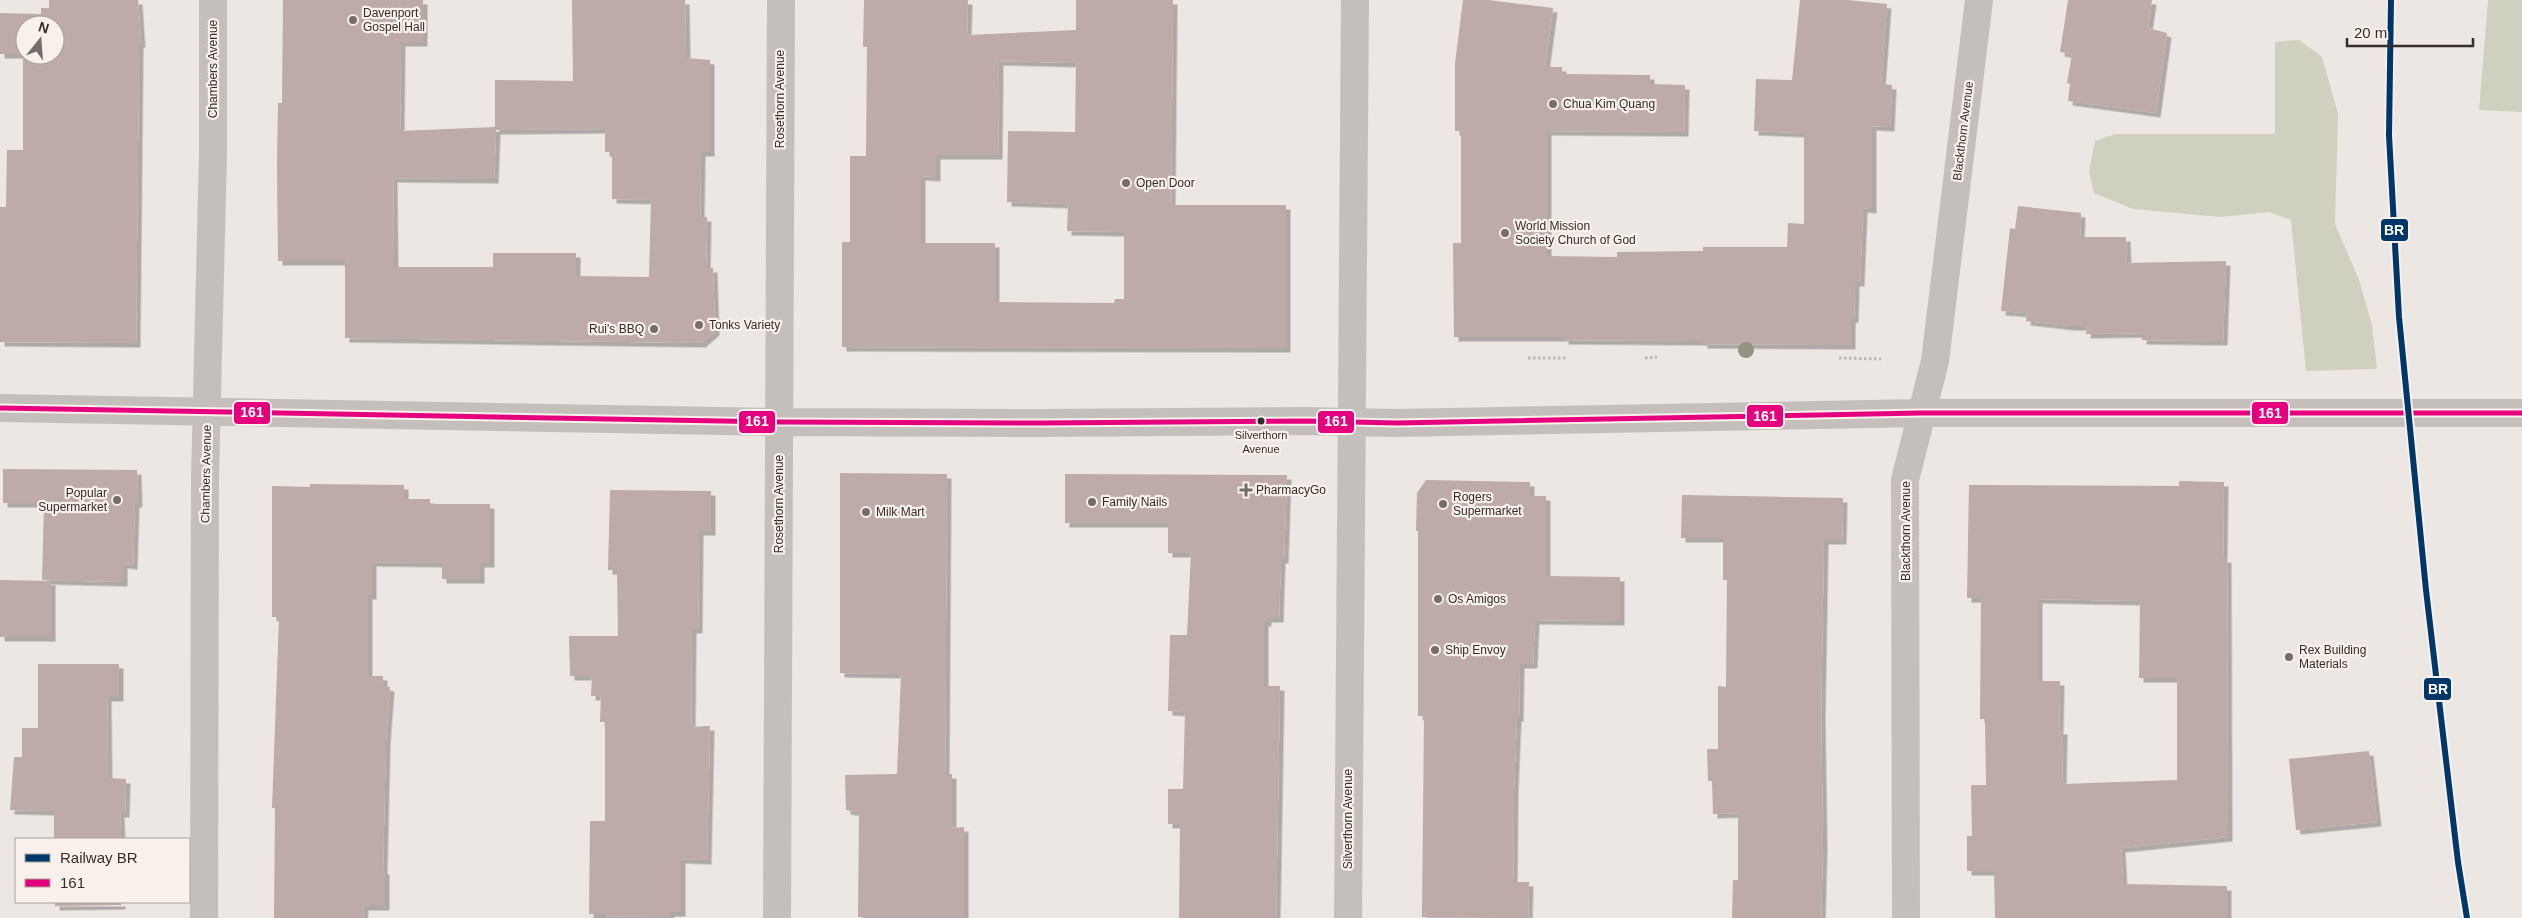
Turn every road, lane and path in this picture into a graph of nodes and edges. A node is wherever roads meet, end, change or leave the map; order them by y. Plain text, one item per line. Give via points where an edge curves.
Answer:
1 (213, 0) edge
2 (781, 0) edge
3 (1355, 0) edge
4 (1979, 0) edge
5 (1657, 357) dead end
6 (1528, 358) dead end
7 (1568, 358) dead end
8 (1646, 358) dead end
9 (1839, 358) dead end
10 (1881, 359) dead end
11 (0, 408) edge
12 (206, 411) junction
13 (1921, 413) junction
14 (2522, 413) edge
15 (779, 422) junction
16 (1350, 422) junction
17 (204, 918) edge
18 (777, 918) edge
19 (1348, 918) edge
20 (1906, 918) edge

1 - 12 street, Chambers Avenue via 213,153
2 - 15 street, Rosethorn Avenue
3 - 16 street, Silverthorn Avenue
4 - 13 street, Blackthorn Avenue via 1935,360
5 - 8 path
6 - 7 path
9 - 10 path
11 - 12 street
12 - 15 street
12 - 17 street, Chambers Avenue
13 - 14 street
13 - 16 street
13 - 20 street, Blackthorn Avenue via 1905,480
15 - 16 street
15 - 18 street, Rosethorn Avenue
16 - 19 street, Silverthorn Avenue

